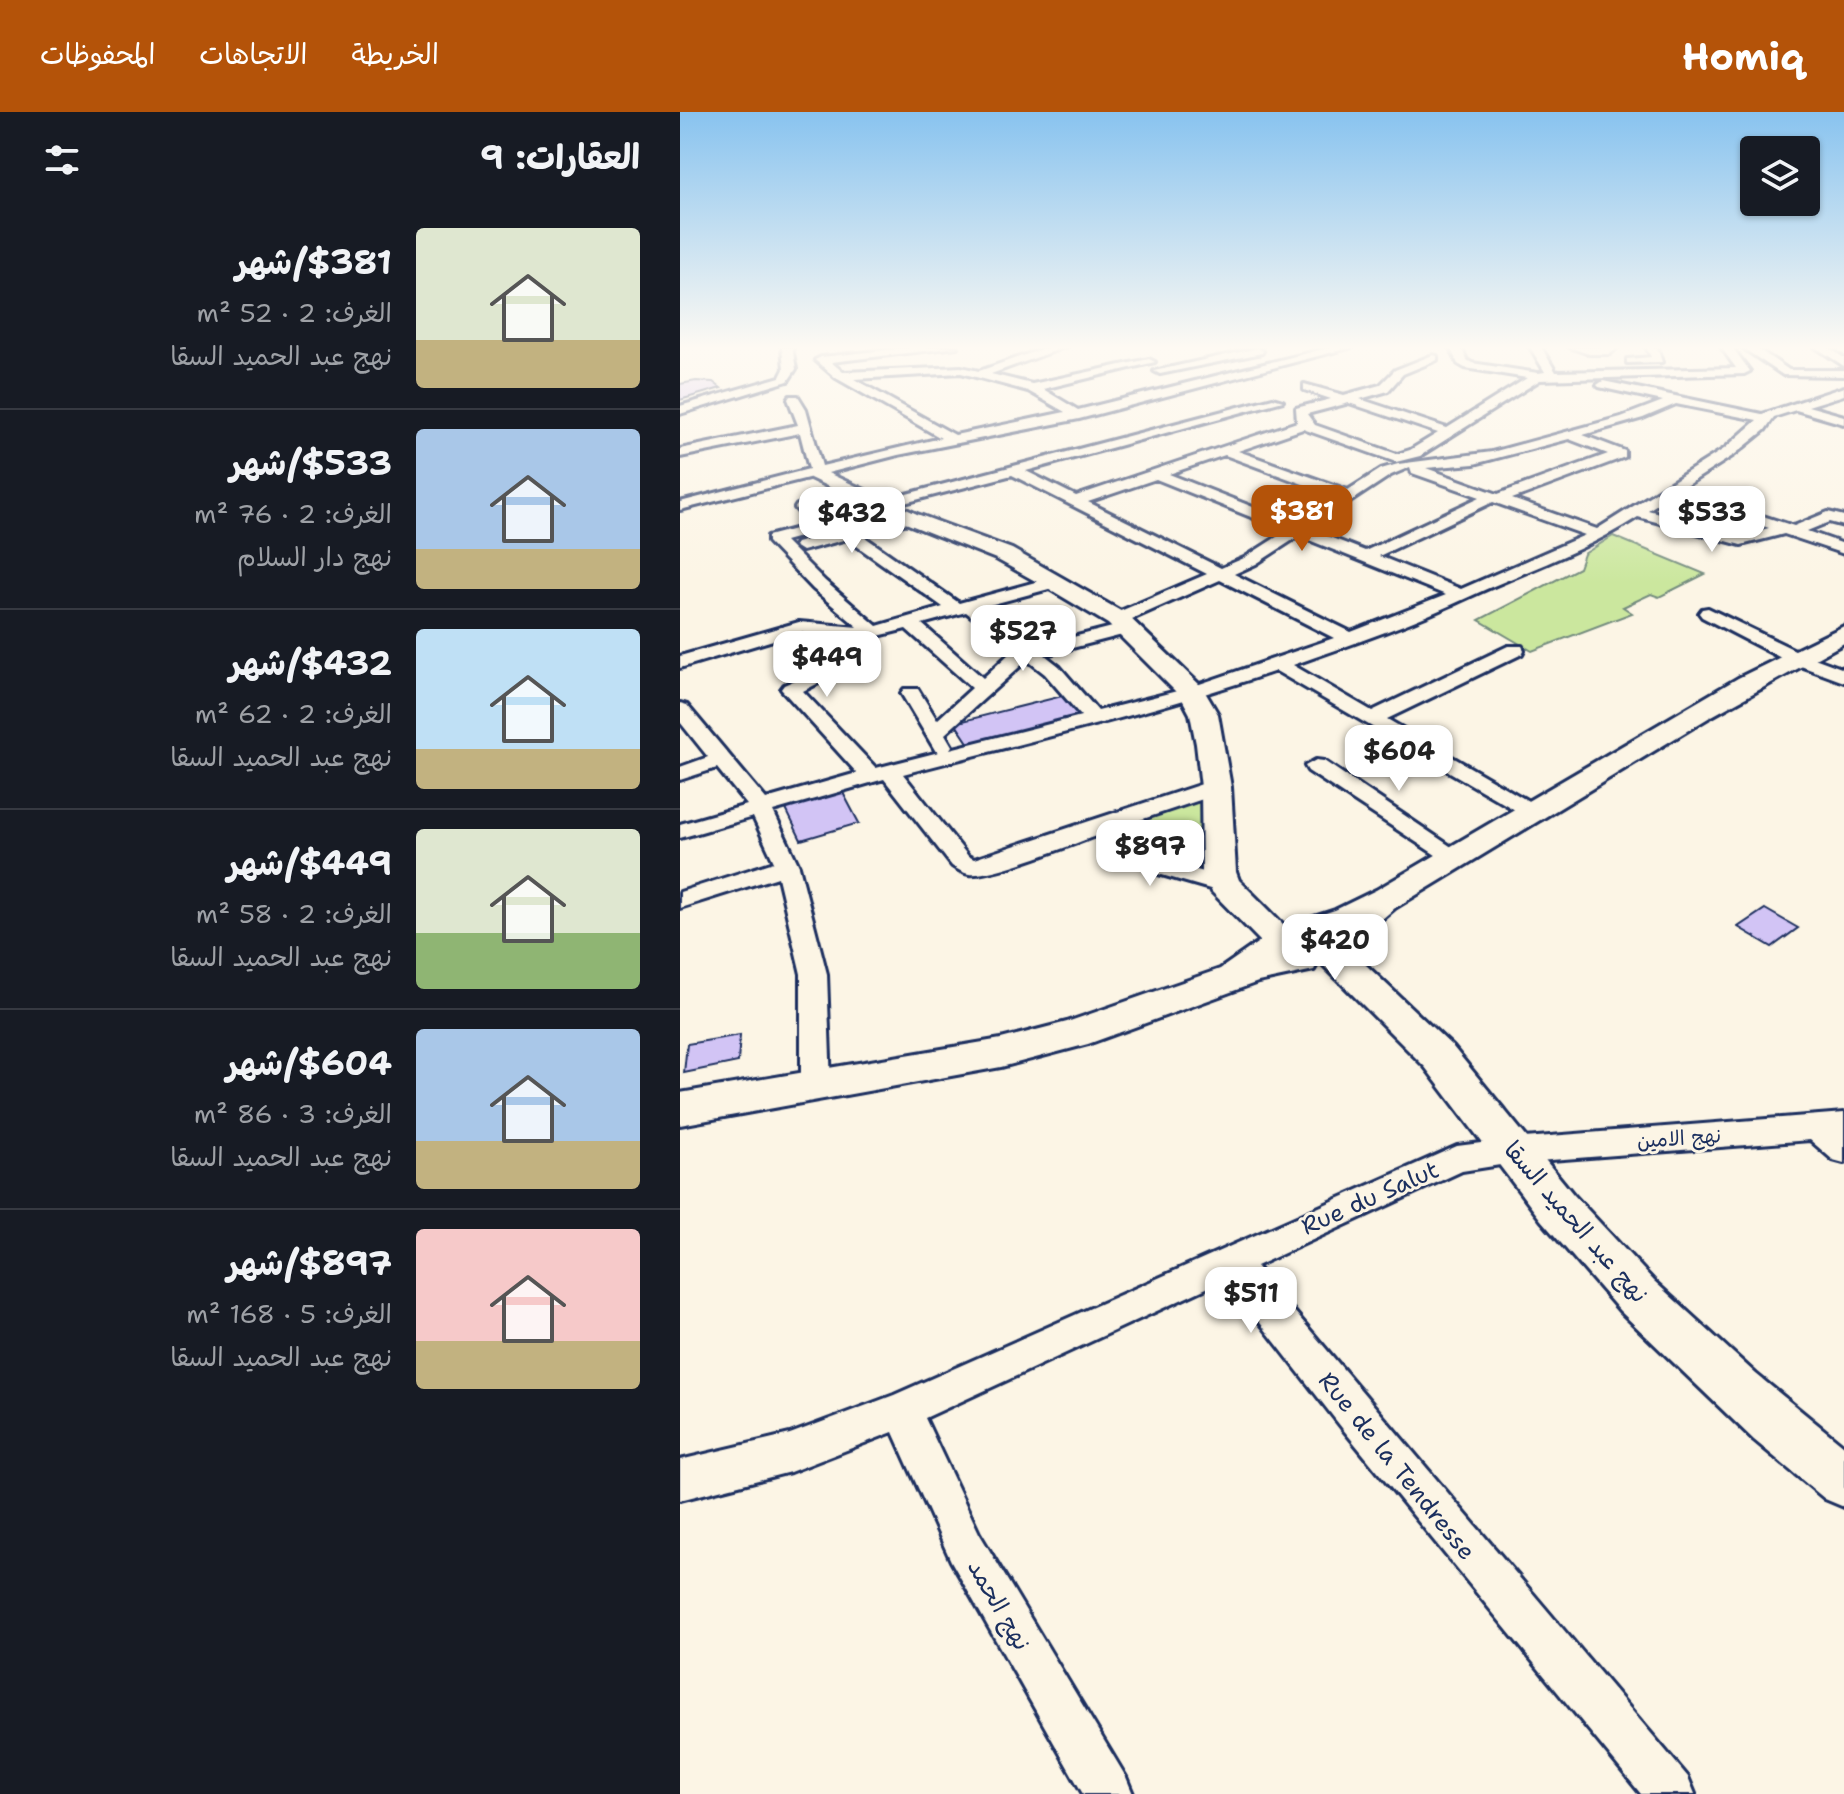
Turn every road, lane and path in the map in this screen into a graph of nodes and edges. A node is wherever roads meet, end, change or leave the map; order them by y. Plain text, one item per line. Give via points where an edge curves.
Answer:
1 (929, 425) edge
2 (1027, 425) edge
3 (1286, 425) edge
4 (1320, 425) edge
5 (1427, 425) edge
6 (1457, 425) edge
7 (1603, 425) edge
8 (1761, 425) edge
9 (1184, 426) edge
10 (804, 428) joint
11 (1447, 432) junction
12 (1569, 434) junction
13 (1140, 438) junction
14 (955, 440) junction
15 (1226, 451) junction
16 (680, 453) edge
17 (1478, 460) junction
18 (1196, 461) junction
19 (1402, 463) junction
20 (1015, 471) junction
21 (817, 474) junction
22 (1157, 474) junction
23 (1545, 482) junction
24 (855, 492) junction
25 (1350, 496) junction
26 (1495, 498) junction
27 (1075, 501) junction
28 (881, 505) junction
29 (680, 506) edge
30 (1724, 508) dead end
31 (1637, 512) junction
32 (910, 518) junction
33 (1844, 521) edge
34 (1792, 529) junction
35 (1298, 530) junction
36 (851, 535) junction
37 (1599, 535) junction
38 (1844, 549) edge
39 (783, 551) junction
40 (1365, 557) junction
41 (1222, 575) junction
42 (1054, 582) junction
43 (1462, 595) junction
44 (964, 608) junction
45 (1708, 613) dead end
46 (1122, 623) junction
47 (911, 624) junction
48 (826, 631) junction
49 (874, 632) junction
50 (1844, 633) edge
51 (1350, 639) junction
52 (1515, 650) dead end
53 (1032, 652) junction
54 (1794, 657) junction
55 (680, 662) edge
56 (1280, 665) junction
57 (1844, 676) edge
58 (983, 688) junction
59 (911, 693) dead end
60 (1192, 693) junction
61 (680, 709) edge
62 (1371, 719) junction
63 (1095, 720) junction
64 (934, 733) junction
65 (947, 756) junction
66 (721, 760) junction
67 (1316, 766) dead end
68 (680, 774) edge
69 (880, 774) junction
70 (1216, 787) junction
71 (760, 807) junction
72 (1534, 814) junction
73 (1119, 820) junction
74 (680, 831) edge
75 (1456, 858) junction
76 (787, 866) junction
77 (1224, 885) junction
78 (680, 900) edge
79 (1303, 946) junction
80 (816, 1087) junction
81 (680, 1109) edge
82 (1830, 1126) edge
83 (1513, 1151) junction
84 (1844, 1151) edge
85 (1232, 1261) junction
86 (902, 1410) junction
87 (680, 1480) edge
88 (1844, 1480) edge
89 (1109, 1794) edge
90 (1671, 1794) edge

1 - 14 street
2 - 14 street
3 - 15 street
4 - 19 street
5 - 11 street
6 - 11 street
7 - 12 street
8 - 31 street
9 - 13 street
10 - 16 street
10 - 21 street
11 - 19 street
12 - 17 street
12 - 23 street via 1620,454
13 - 18 street
13 - 20 street
14 - 21 street
15 - 18 street
15 - 25 street
17 - 19 street
17 - 23 street
18 - 22 street
19 - 25 street
19 - 26 street
20 - 27 street
20 - 28 street
21 - 24 street
21 - 29 street
22 - 27 street
22 - 35 street
23 - 26 street
24 - 28 street
24 - 39 street via 802,508 820,527 774,539
25 - 35 street
26 - 37 street
26 - 40 street
27 - 41 street
28 - 32 street
30 - 34 street
31 - 34 street via 1741,540
31 - 37 street
32 - 36 street
32 - 42 street via 1004,554
33 - 34 street via 1828,517
34 - 38 street
35 - 40 street
35 - 41 street
36 - 39 street
36 - 44 street
37 - 43 street
39 - 49 street
40 - 43 street
41 - 46 street
41 - 51 street
42 - 44 street
42 - 46 street
43 - 51 street
44 - 47 street
44 - 53 street
45 - 54 street
46 - 53 street
46 - 60 street
47 - 49 street
47 - 58 street
48 - 49 street
48 - 55 street via 791,629
48 - 69 street via 817,644 841,667 791,689
50 - 54 street
51 - 56 street
52 - 62 street
53 - 58 street via 1017,657
53 - 63 street
54 - 57 street
54 - 72 street via 1644,742
56 - 60 street
56 - 62 street
58 - 64 street
59 - 64 street
60 - 63 street
60 - 70 street via 1204,714
61 - 66 street
62 - 72 street
63 - 65 street
64 - 65 street
65 - 69 street
66 - 68 street
66 - 71 street
67 - 75 street
69 - 71 street
69 - 73 street via 971,867
70 - 73 street
70 - 77 street
71 - 74 street
71 - 76 street
72 - 75 street
73 - 77 street via 1163,868
75 - 79 street
76 - 78 street
76 - 80 street via 814,974
77 - 79 street, نهج عبد الحميد السقا
79 - 80 street via 1271,965 1074,1034
79 - 83 street, نهج عبد الحميد السقا via 1358,982 1438,1056
80 - 81 street
82 - 83 street, نهج الامين
82 - 84 street
83 - 85 street, Rue du Salut via 1457,1159
83 - 88 street, نهج عبد الحميد السقا via 1575,1228 1657,1314 1777,1426
85 - 86 street
85 - 90 street, Rue de la Tendresse
86 - 87 street via 790,1453
86 - 89 street, نهج الحمد via 965,1547

